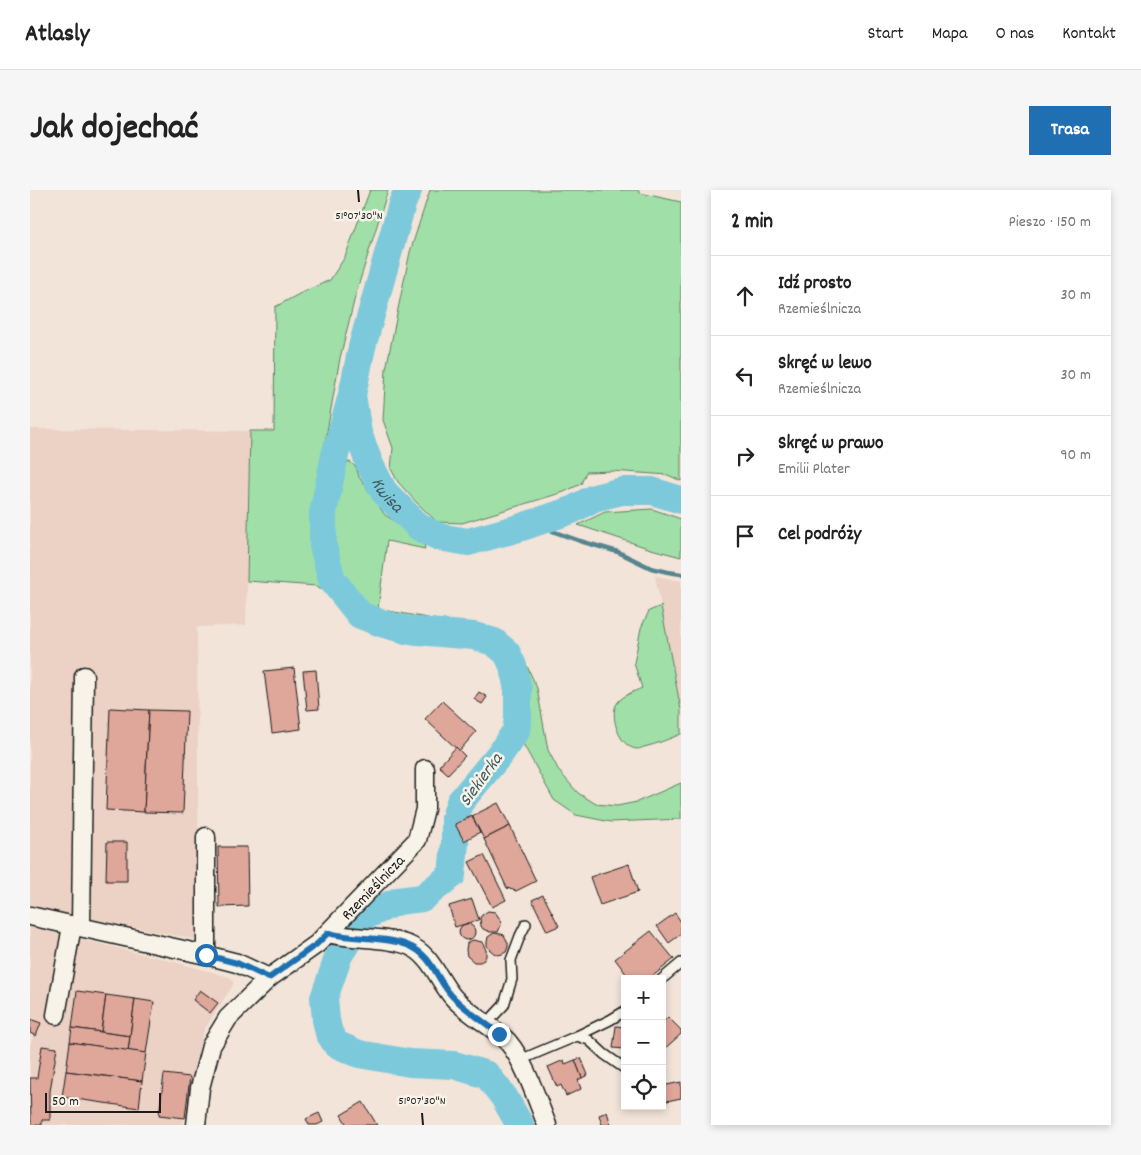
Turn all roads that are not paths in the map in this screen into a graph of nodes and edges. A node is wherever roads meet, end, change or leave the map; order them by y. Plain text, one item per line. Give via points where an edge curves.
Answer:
1 (84, 676) dead end
2 (425, 769) dead end
3 (206, 837) dead end
4 (30, 916) edge
5 (526, 924) dead end
6 (76, 927) junction
7 (334, 934) junction
8 (206, 955) junction
9 (681, 963) edge
10 (666, 976) edge
11 (269, 978) junction
12 (621, 1013) edge
13 (56, 1015) dead end
14 (486, 1024) junction
15 (577, 1036) junction
16 (520, 1060) junction
17 (621, 1066) edge
18 (196, 1125) edge
19 (547, 1125) edge

1 - 6 street
2 - 7 street, Rzemieślnicza via 425,809 417,840
3 - 8 street
4 - 6 street
5 - 14 lane via 511,960 512,979 504,1005
6 - 8 street
6 - 13 street
7 - 11 street, Rzemieślnicza
7 - 14 street via 400,943 417,950 426,956 454,998
8 - 11 street via 237,963
9 - 10 lane
11 - 18 street, Rzemieślnicza via 228,1018 211,1046 200,1088
12 - 15 lane
14 - 16 street via 508,1042
15 - 16 lane
15 - 17 lane via 589,1040
16 - 19 street

